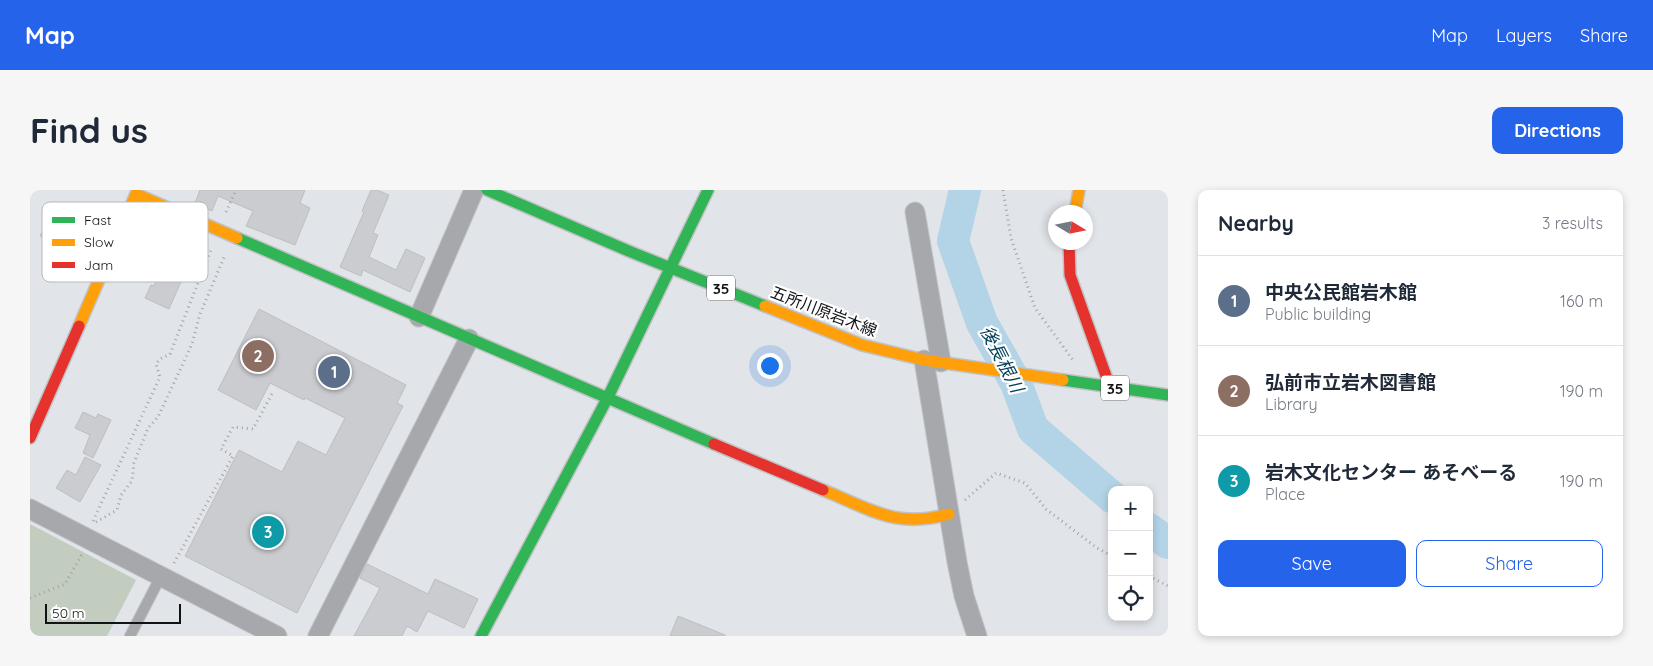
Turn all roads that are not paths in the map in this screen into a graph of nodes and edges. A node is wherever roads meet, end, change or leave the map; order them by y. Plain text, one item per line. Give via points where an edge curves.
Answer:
1 (474, 190) edge
2 (487, 190) edge
3 (708, 190) edge
4 (1078, 190) edge
5 (133, 202) edge
6 (154, 202) edge
7 (1075, 205) edge
8 (915, 212) dead end
9 (208, 225) edge
10 (1069, 250) edge
11 (671, 268) junction
12 (98, 282) edge
13 (419, 317) junction
14 (469, 339) junction
15 (932, 361) junction
16 (1110, 387) junction
17 (1168, 395) edge
18 (607, 399) junction
19 (30, 438) edge
20 (30, 509) edge
21 (949, 514) junction
22 (163, 578) junction
23 (130, 636) edge
24 (277, 636) edge
25 (318, 636) edge
26 (481, 636) edge
27 (977, 636) edge

1 - 13 street
2 - 11 street, 五所川原岩木線 / 35
3 - 11 street
4 - 7 street
5 - 6 street via 136,194
8 - 15 street
9 - 13 street
10 - 16 street via 1070,275
11 - 15 street, 五所川原岩木線 / 35 via 862,345
11 - 18 street
12 - 19 street
13 - 14 street
14 - 18 street
14 - 25 street
15 - 16 street, 五所川原岩木線 / 35
15 - 21 street
16 - 17 street, 五所川原岩木線 / 35
18 - 21 street via 888,518 909,521
18 - 26 street
20 - 22 street
21 - 27 street via 964,596
22 - 23 lane
22 - 24 street

